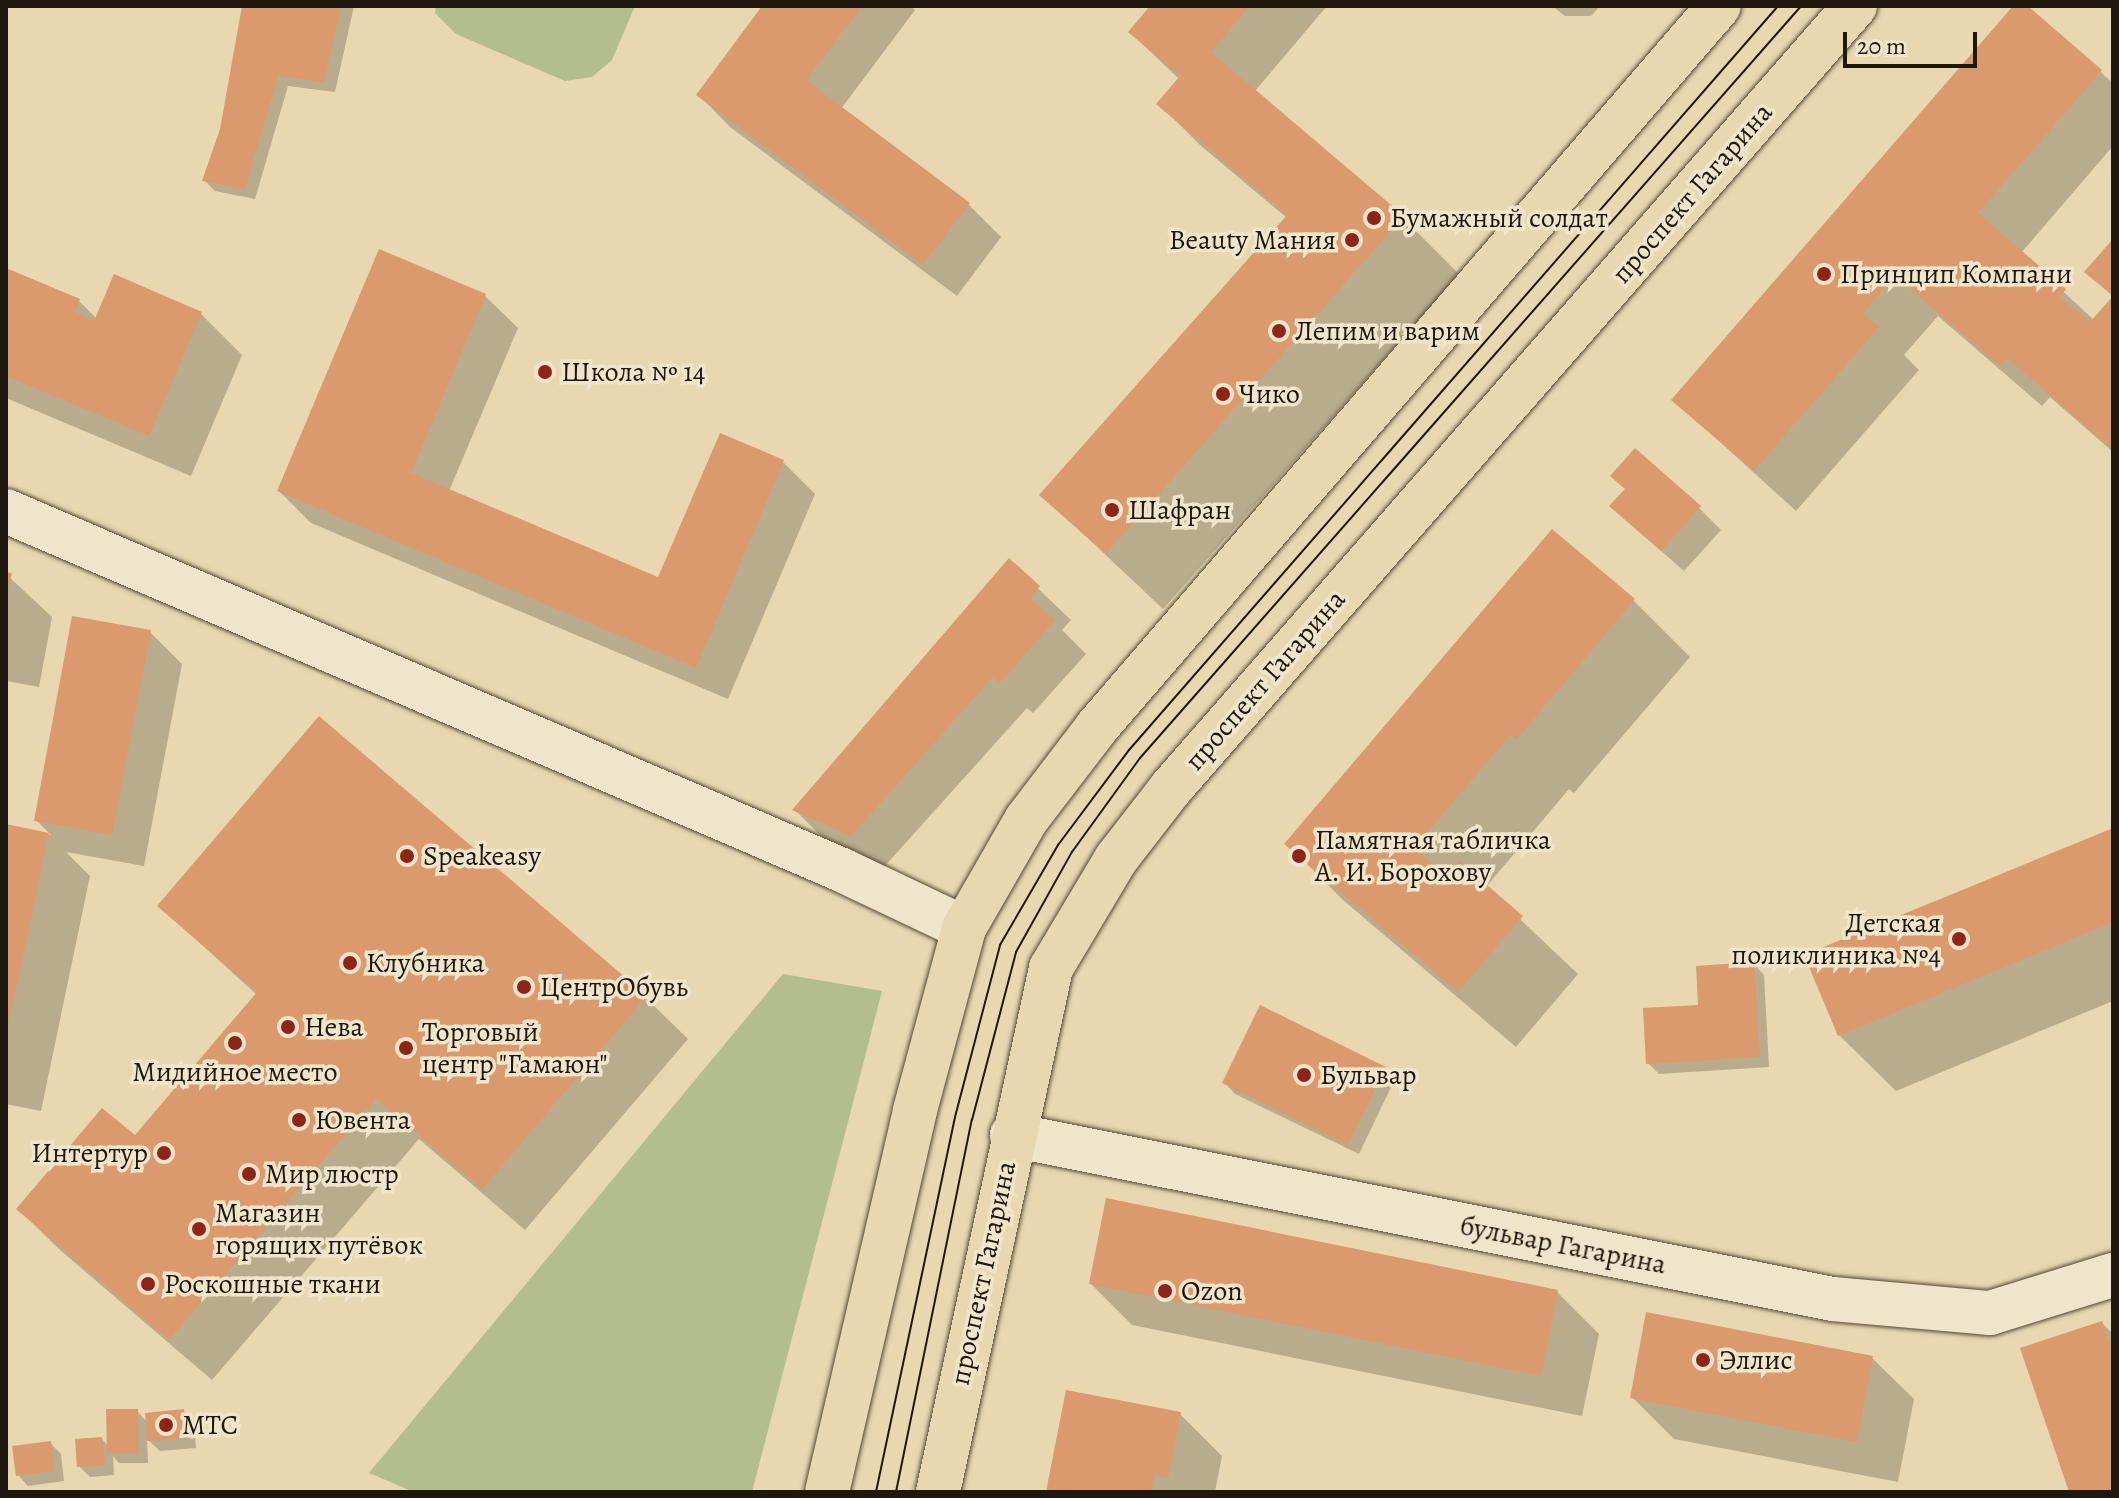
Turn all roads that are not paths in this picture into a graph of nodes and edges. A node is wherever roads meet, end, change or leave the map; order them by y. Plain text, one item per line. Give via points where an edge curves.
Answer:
1 (1719, 6) edge
2 (1855, 6) edge
3 (6, 511) edge
4 (964, 928) junction
5 (1012, 1135) junction
6 (2113, 1275) edge
7 (827, 1492) edge
8 (938, 1492) edge

1 - 4 main road via 1097,727 1026,820
2 - 5 main road, проспект Гагарина via 1171,788 1116,859 1051,968
3 - 4 street via 842,870
4 - 7 main road via 915,1110
5 - 6 street, бульвар Гагарина via 1833,1299 1990,1313
5 - 8 main road, проспект Гагарина

